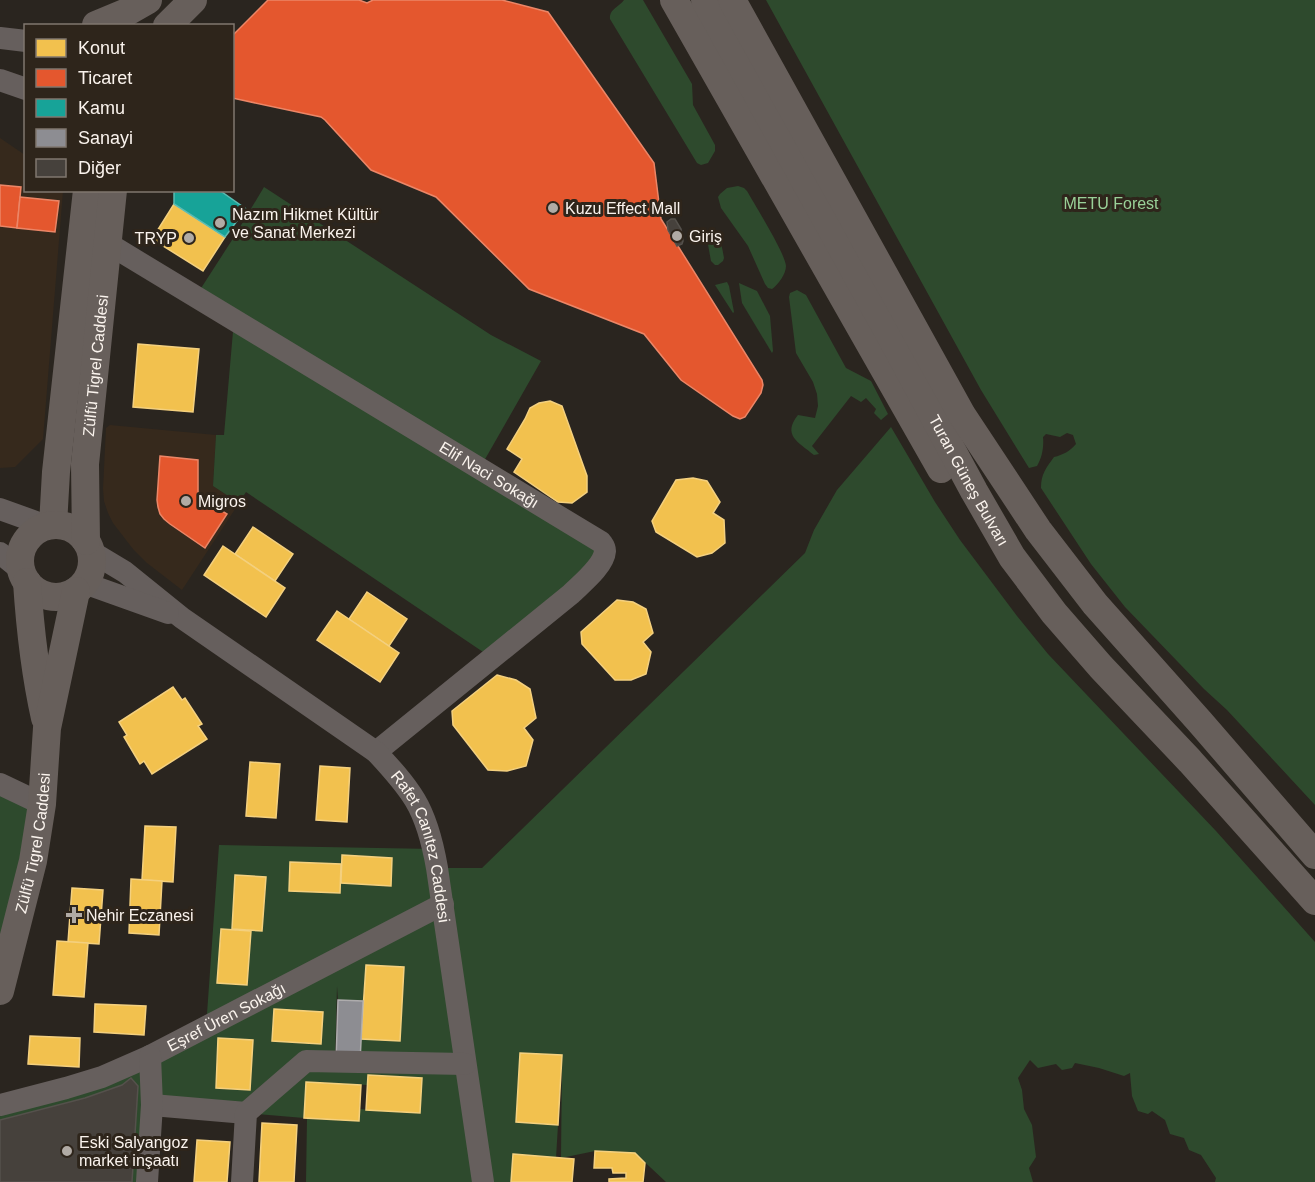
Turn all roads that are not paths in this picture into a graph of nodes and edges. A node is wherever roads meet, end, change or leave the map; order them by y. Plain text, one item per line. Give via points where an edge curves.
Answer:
1 (148, 0) edge
2 (193, 0) edge
3 (674, 0) edge
4 (705, 0) edge
5 (732, 0) edge
6 (753, 0) edge
7 (97, 24) edge
8 (169, 24) edge
9 (0, 38) edge
10 (24, 41) edge
11 (0, 80) edge
12 (24, 88) edge
13 (87, 192) edge
14 (113, 192) edge
15 (107, 243) junction
16 (1003, 479) junction
17 (0, 509) edge
18 (50, 526) junction
19 (88, 546) junction
20 (0, 553) edge
21 (1012, 557) junction
22 (24, 577) junction
23 (80, 587) junction
24 (182, 618) junction
25 (47, 729) junction
26 (376, 752) junction
27 (0, 784) edge
28 (42, 804) junction
29 (1315, 855) edge
30 (1315, 901) edge
31 (443, 904) junction
32 (0, 991) edge
33 (150, 1056) junction
34 (465, 1064) junction
35 (0, 1105) edge
36 (152, 1105) junction
37 (246, 1113) junction
38 (147, 1182) edge
39 (242, 1182) edge
40 (483, 1182) edge

1 - 7 main road
2 - 8 main road
3 - 21 main road via 942,472 971,515
4 - 21 main road, Turan Güneş Bulvarı
5 - 16 main road, Turan Güneş Bulvarı via 962,415
6 - 16 main road via 970,391
9 - 10 street
11 - 12 street
13 - 18 main road, Zülfü Tigrel Caddesi
14 - 15 main road, Zülfü Tigrel Caddesi
15 - 19 main road, Zülfü Tigrel Caddesi via 85,464
15 - 26 street, Elif Naci Sokağı via 605,547 602,561 572,594
16 - 29 main road, Turan Güneş Bulvarı via 1095,604
17 - 18 street
18 - 19 main road via 70,528
18 - 22 main road via 38,530 23,547 20,559
19 - 23 main road via 90,573
19 - 24 street, Rafet Canıtez Caddesi
20 - 22 street
21 - 30 main road, Turan Güneş Bulvarı via 1101,667
22 - 23 main road via 33,589 50,596 68,595
22 - 25 main road, Zülfü Tigrel Caddesi
23 - 24 street, Rafet Canıtez Caddesi
23 - 25 main road, Zülfü Tigrel Caddesi
24 - 26 street, Rafet Canıtez Caddesi
25 - 28 main road, Zülfü Tigrel Caddesi
26 - 31 street, Rafet Canıtez Caddesi via 416,801 434,849
27 - 28 street
28 - 32 main road, Zülfü Tigrel Caddesi via 33,861
31 - 33 street, Eşref Üren Sokağı
31 - 34 street, Rafet Canıtez Caddesi
33 - 35 street, Eşref Üren Sokağı via 102,1077
33 - 36 street
34 - 37 street via 306,1061
34 - 40 street, Rafet Canıtez Caddesi
36 - 37 street
36 - 38 street
37 - 39 street

